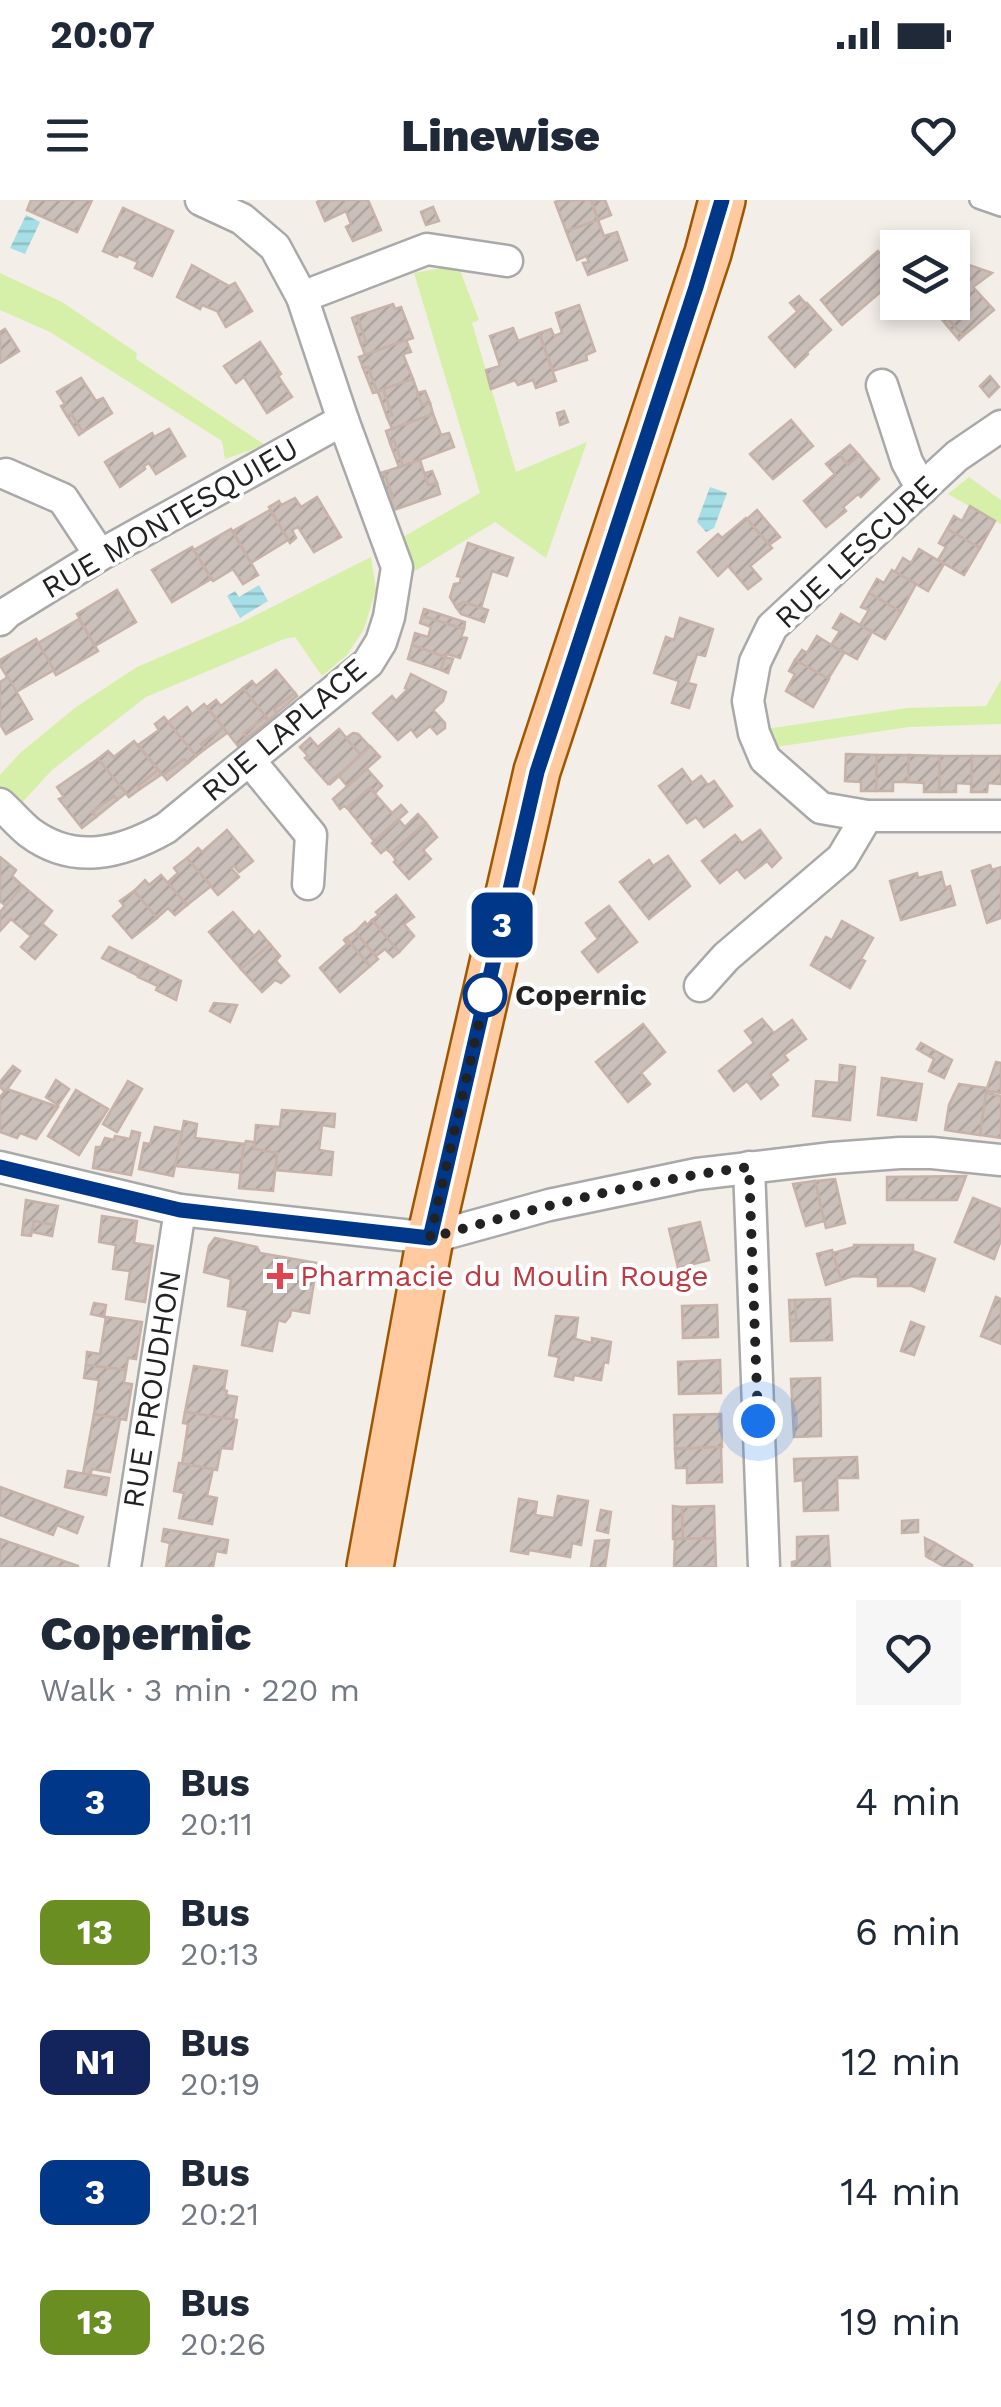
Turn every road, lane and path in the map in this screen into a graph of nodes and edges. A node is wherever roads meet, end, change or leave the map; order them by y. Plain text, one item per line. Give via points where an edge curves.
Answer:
1 (202, 200) edge
2 (722, 200) edge
3 (978, 200) edge
4 (1001, 208) edge
5 (507, 260) dead end
6 (302, 296) junction
7 (882, 384) dead end
8 (343, 420) junction
9 (1001, 426) edge
10 (6, 474) dead end
11 (922, 490) junction
12 (100, 555) junction
13 (0, 620) edge
14 (250, 762) junction
15 (0, 804) edge
16 (867, 816) junction
17 (1001, 816) edge
18 (308, 884) dead end
19 (700, 986) dead end
20 (1001, 1160) edge
21 (0, 1167) edge
22 (749, 1167) junction
23 (180, 1210) junction
24 (430, 1238) junction
25 (124, 1567) edge
26 (370, 1567) edge
27 (764, 1567) edge

1 - 6 street, RUE LAPLACE via 242,219 275,248
2 - 24 main road via 537,772
3 - 4 lane
5 - 6 street via 427,249
6 - 8 street, RUE LAPLACE
7 - 11 street via 906,462
8 - 12 street, RUE MONTESQUIEU
8 - 14 street, RUE LAPLACE via 397,566 389,616 368,663
9 - 11 street, RUE LESCURE
10 - 12 street via 63,499
11 - 16 street, RUE LESCURE via 772,627 754,662 748,701 766,758 821,808
12 - 13 street, RUE MONTESQUIEU
14 - 15 street, RUE LAPLACE via 166,828 118,851 50,844
14 - 18 street via 311,835
16 - 17 street, RUE LESCURE
16 - 19 street via 842,858
20 - 22 street via 900,1153
21 - 23 street
22 - 24 street via 550,1205
22 - 27 street
23 - 24 street
23 - 25 street, RUE PROUDHON
24 - 26 main road

